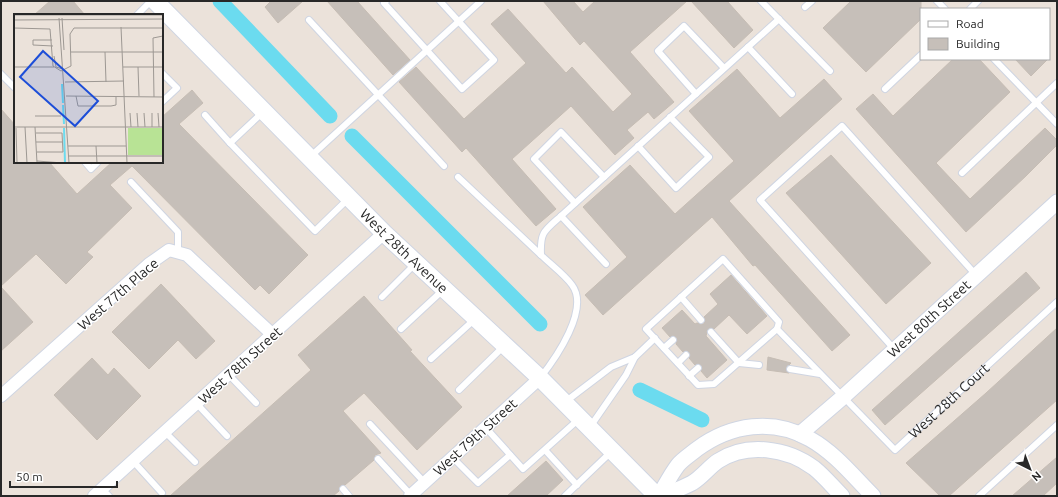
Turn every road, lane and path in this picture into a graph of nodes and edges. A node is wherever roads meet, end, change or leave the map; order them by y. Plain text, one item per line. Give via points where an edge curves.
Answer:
1 (151, 1) edge
2 (155, 1) edge
3 (386, 1) edge
4 (440, 1) edge
5 (481, 1) edge
6 (761, 1) edge
7 (812, 1) edge
8 (805, 7) dead end
9 (138, 14) edge
10 (779, 19) junction
11 (309, 20) dead end
12 (458, 21) junction
13 (748, 47) junction
14 (426, 50) junction
15 (920, 56) edge
16 (995, 60) edge
17 (724, 68) junction
18 (830, 71) dead end
19 (1, 74) edge
20 (163, 74) edge
21 (1057, 83) edge
22 (14, 87) edge
23 (885, 89) dead end
24 (696, 94) junction
25 (792, 94) dead end
26 (378, 95) junction
27 (163, 101) edge
28 (1036, 103) junction
29 (264, 111) junction
30 (205, 115) dead end
31 (670, 117) junction
32 (1057, 124) edge
33 (230, 144) junction
34 (638, 146) junction
35 (310, 157) junction
36 (85, 163) edge
37 (97, 163) edge
38 (444, 166) dead end
39 (962, 173) dead end
40 (458, 177) dead end
41 (604, 177) junction
42 (131, 182) dead end
43 (350, 198) junction
44 (575, 202) junction
45 (1057, 202) edge
46 (561, 216) junction
47 (384, 233) junction
48 (178, 253) junction
49 (540, 255) junction
50 (416, 263) junction
51 (606, 264) dead end
52 (976, 275) junction
53 (444, 288) junction
54 (382, 297) dead end
55 (680, 297) junction
56 (1057, 302) edge
57 (476, 318) junction
58 (693, 322) dead end
59 (401, 329) dead end
60 (777, 329) junction
61 (273, 335) junction
62 (707, 337) dead end
63 (655, 338) junction
64 (673, 340) dead end
65 (505, 345) junction
66 (724, 345) junction
67 (664, 348) junction
68 (718, 350) dead end
69 (895, 350) junction
70 (686, 355) dead end
71 (635, 356) junction
72 (431, 359) dead end
73 (678, 363) junction
74 (739, 363) junction
75 (760, 364) dead end
76 (698, 368) dead end
77 (790, 369) dead end
78 (821, 374) junction
79 (229, 375) junction
80 (689, 376) junction
81 (540, 378) junction
82 (459, 390) dead end
83 (1, 396) edge
84 (843, 397) junction
85 (256, 402) dead end
86 (564, 402) junction
87 (197, 404) junction
88 (585, 423) junction
89 (370, 424) dead end
90 (1057, 425) edge
91 (486, 428) junction
92 (165, 432) junction
93 (800, 434) junction
94 (227, 436) dead end
95 (544, 450) junction
96 (613, 450) junction
97 (510, 455) junction
98 (453, 458) junction
99 (378, 459) dead end
100 (133, 461) junction
101 (195, 462) dead end
102 (425, 483) junction
103 (577, 485) junction
104 (343, 489) dead end
105 (162, 493) dead end
106 (102, 494) edge
107 (411, 495) edge
108 (349, 496) edge
109 (565, 496) edge
110 (659, 496) edge
111 (842, 496) edge
112 (873, 496) edge
113 (979, 496) edge

1 - 9 lane
2 - 29 main road, West 28th Avenue
3 - 14 lane via 384,3
4 - 12 lane
5 - 12 lane
6 - 10 lane
7 - 8 lane
10 - 13 lane
10 - 18 lane
11 - 26 lane
12 - 14 lane
12 - 14 lane via 494,60 462,89
13 - 17 lane
13 - 25 lane
14 - 26 lane
15 - 23 lane
16 - 28 lane
17 - 24 lane
17 - 24 lane via 684,26 658,51
19 - 22 lane
20 - 27 lane via 176,88
21 - 28 lane
24 - 31 lane
26 - 35 lane
26 - 38 lane
28 - 32 lane
28 - 39 lane
29 - 33 lane
29 - 35 main road, West 28th Avenue
30 - 33 lane
31 - 34 lane
31 - 34 lane via 709,157 676,188
33 - 43 lane via 314,231
34 - 41 lane
35 - 43 main road, West 28th Avenue
36 - 37 lane via 91,169
40 - 49 lane
41 - 44 lane
41 - 44 lane via 561,132 534,159
42 - 48 lane via 178,232
43 - 47 main road, West 28th Avenue
44 - 46 lane
45 - 52 street, West 80th Street
46 - 49 lane via 540,238
46 - 51 lane
47 - 50 main road, West 28th Avenue
47 - 61 street, West 78th Street
48 - 61 street via 187,255
48 - 83 street, West 77th Place via 169,250 149,264
49 - 81 lane via 572,285 577,297 577,311 556,357
50 - 53 main road, West 28th Avenue
50 - 54 lane
52 - 69 street, West 80th Street
52 - 69 lane via 842,126 760,200
53 - 57 main road, West 28th Avenue
53 - 59 lane
55 - 58 lane via 700,319
55 - 60 lane via 723,259 779,322
55 - 63 lane via 646,329
56 - 84 lane, West 28th Court via 895,450
57 - 65 main road, West 28th Avenue
57 - 72 lane
60 - 74 lane
60 - 78 lane
61 - 79 street, West 78th Street
62 - 66 lane via 711,332
63 - 67 lane
63 - 71 lane
64 - 67 lane
65 - 81 main road, West 28th Avenue
65 - 82 lane
66 - 68 lane
66 - 74 lane
67 - 73 lane
69 - 84 street, West 80th Street
70 - 73 lane
71 - 86 lane via 611,367
71 - 88 lane via 626,375
73 - 80 lane
74 - 75 lane
74 - 80 lane via 714,384 698,385
76 - 80 lane
77 - 78 lane
78 - 84 lane
79 - 85 lane
79 - 87 street, West 78th Street
81 - 86 main road, West 28th Avenue
81 - 91 street, West 79th Street
84 - 93 street, West 80th Street
86 - 88 main road, West 28th Avenue
87 - 92 street, West 78th Street
87 - 94 lane
88 - 95 lane
88 - 96 main road, West 28th Avenue
89 - 102 lane
90 - 113 lane
91 - 97 lane
91 - 98 street, West 79th Street
92 - 100 street, West 78th Street
92 - 101 lane
93 - 110 street via 780,427 757,425 737,429 715,438 679,464
93 - 112 street via 832,455
95 - 97 lane via 523,469
95 - 103 lane
96 - 103 lane
96 - 110 main road, West 28th Avenue
97 - 98 lane via 478,483
98 - 102 street, West 79th Street
99 - 107 lane
100 - 105 lane
100 - 106 street, West 78th Street
102 - 107 street, West 79th Street
103 - 109 lane
104 - 108 lane
110 - 111 street via 693,482 724,457 759,449 787,454 808,464

